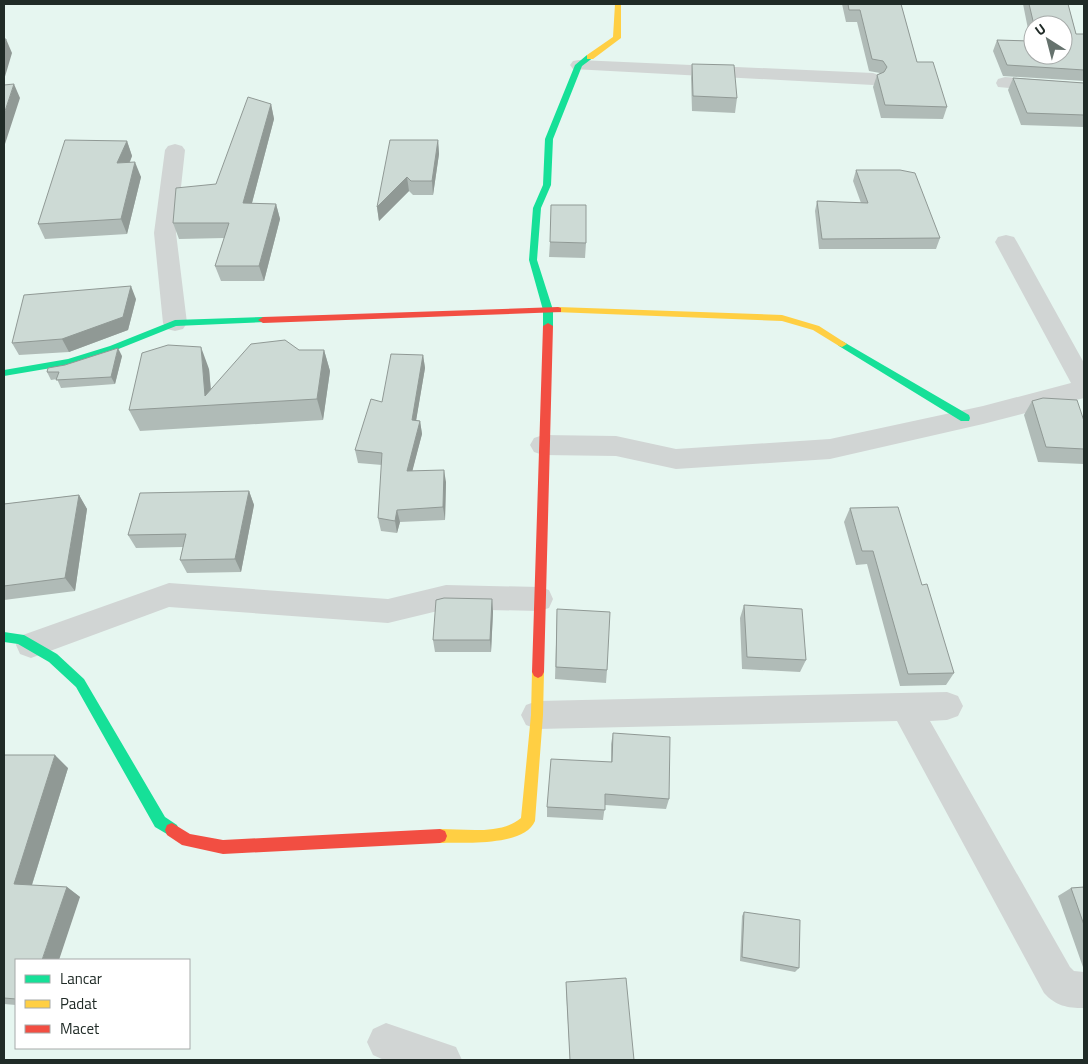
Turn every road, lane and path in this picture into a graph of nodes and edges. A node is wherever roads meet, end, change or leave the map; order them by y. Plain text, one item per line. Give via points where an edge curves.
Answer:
1 (618, 4) edge
2 (579, 65) junction
3 (873, 79) dead end
4 (1005, 83) dead end
5 (1084, 90) edge
6 (175, 150) dead end
7 (1006, 242) dead end
8 (548, 310) junction
9 (175, 323) junction
10 (4, 373) edge
11 (1084, 384) edge
12 (1084, 389) edge
13 (965, 418) junction
14 (543, 445) junction
15 (539, 599) junction
16 (4, 637) edge
17 (31, 645) junction
18 (948, 706) dead end
19 (906, 708) junction
20 (537, 715) junction
21 (1084, 990) edge
22 (386, 1042) dead end
23 (443, 1060) edge

1 - 2 street via 617,38
2 - 3 street
2 - 8 street via 549,139 546,185 538,208 533,260
4 - 5 street
6 - 9 street via 165,233
7 - 11 street
8 - 9 street
8 - 13 street via 782,318 816,328
8 - 14 street
9 - 10 street via 136,340 67,362
12 - 13 street
13 - 14 street via 830,449 676,459 616,446
14 - 15 street
15 - 17 street via 446,598 388,611 169,595
15 - 20 street
16 - 17 street via 20,639
17 - 20 street via 53,658 80,682 160,822 186,840 223,847 519,830 528,821
18 - 19 street
19 - 20 street
19 - 21 street via 1057,980 1065,989
22 - 23 street

